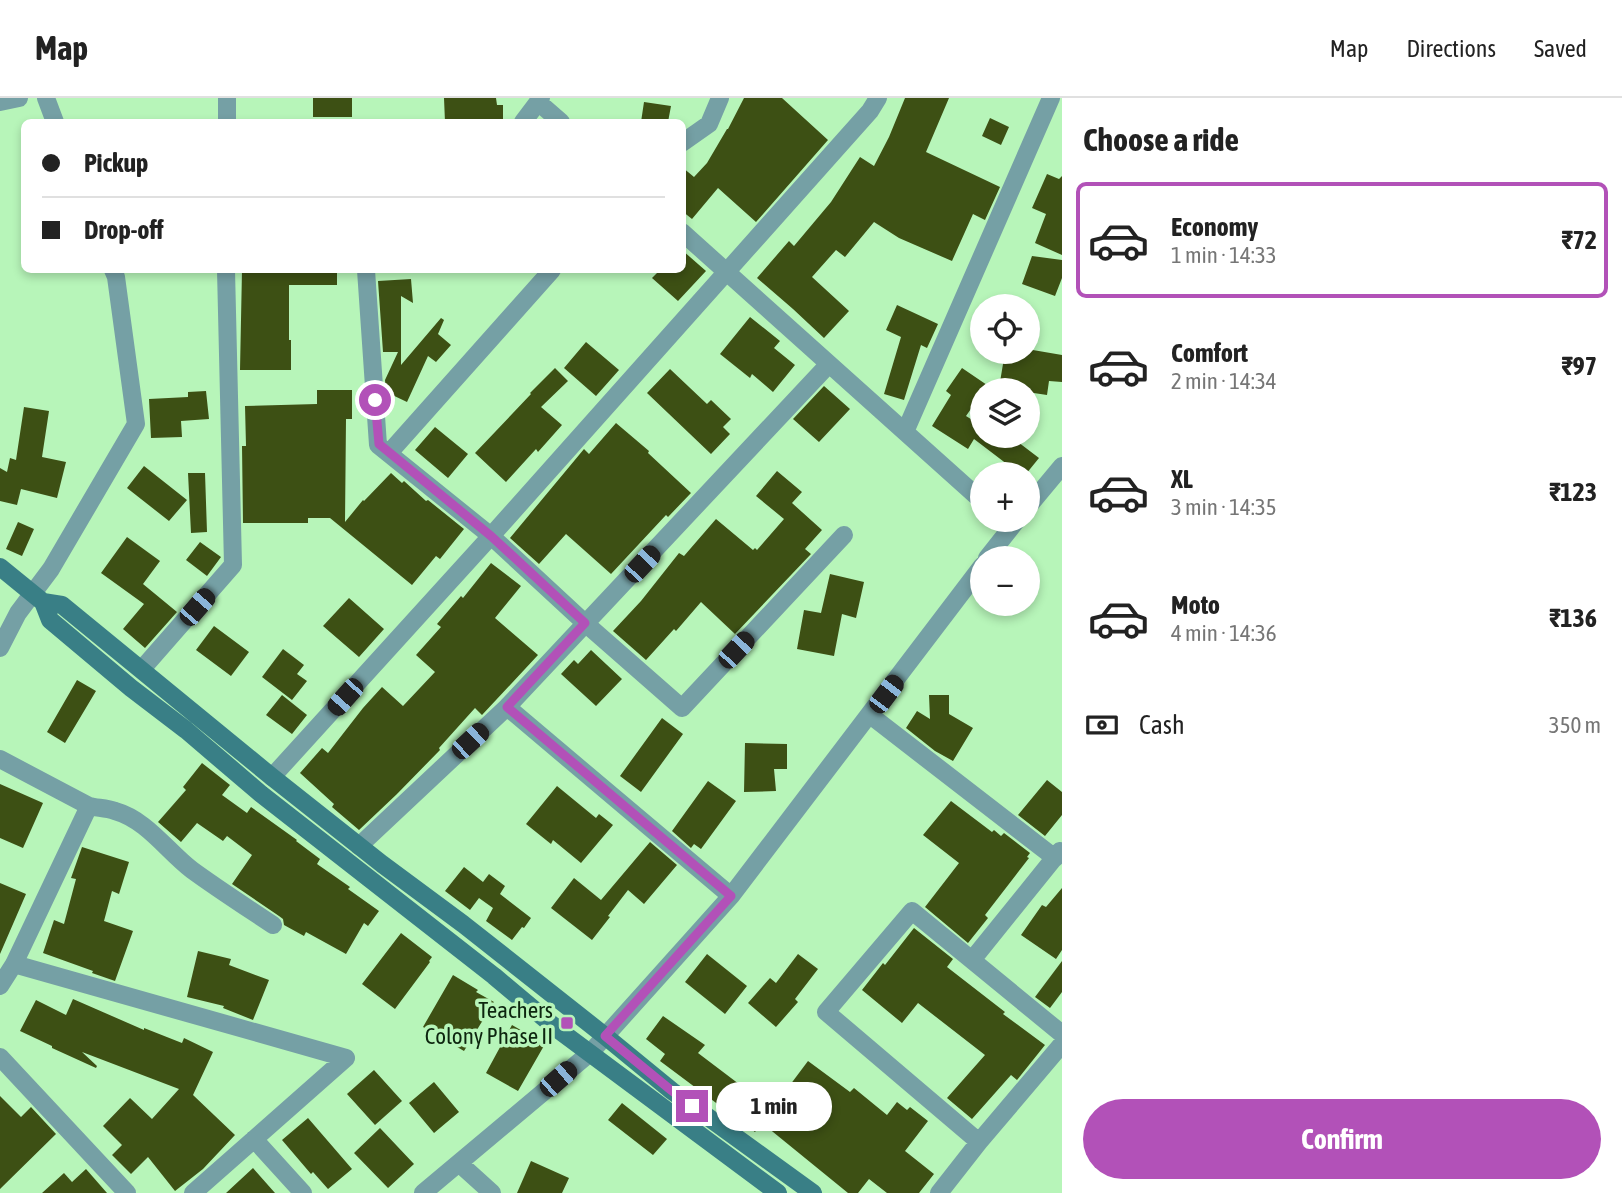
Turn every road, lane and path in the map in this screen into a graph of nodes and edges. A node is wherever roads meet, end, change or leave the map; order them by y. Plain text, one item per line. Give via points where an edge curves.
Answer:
1 (19, 98) edge
2 (46, 98) edge
3 (227, 98) edge
4 (720, 98) edge
5 (878, 98) edge
6 (1051, 98) edge
7 (540, 100) edge
8 (0, 102) edge
9 (54, 119) edge
10 (226, 119) edge
11 (525, 119) edge
12 (559, 119) edge
13 (686, 141) edge
14 (686, 235) edge
15 (727, 271) junction
16 (114, 273) edge
17 (226, 273) edge
18 (366, 273) edge
19 (549, 273) edge
20 (829, 364) junction
21 (905, 432) junction
22 (389, 453) junction
23 (1062, 466) edge
24 (970, 490) edge
25 (1040, 492) edge
26 (844, 535) dead end
27 (491, 536) junction
28 (0, 567) edge
29 (970, 582) edge
30 (38, 598) junction
31 (585, 623) junction
32 (0, 648) edge
33 (142, 669) junction
34 (507, 707) junction
35 (870, 715) junction
36 (0, 759) edge
37 (272, 777) junction
38 (89, 806) junction
39 (359, 846) junction
40 (1058, 854) edge
41 (731, 896) junction
42 (273, 925) dead end
43 (972, 960) junction
44 (15, 964) junction
45 (0, 986) edge
46 (1062, 1034) edge
47 (605, 1036) junction
48 (1062, 1044) edge
49 (591, 1052) junction
50 (0, 1057) edge
51 (254, 1139) junction
52 (979, 1142) junction
53 (460, 1164) junction
54 (127, 1193) edge
55 (193, 1193) edge
56 (303, 1193) edge
57 (423, 1193) edge
58 (492, 1193) edge
59 (778, 1193) edge
60 (813, 1193) edge
61 (939, 1193) edge

1 - 8 street
2 - 9 street
3 - 10 street
4 - 13 street via 709,124
5 - 15 street
6 - 21 street
7 - 11 street
7 - 12 street
14 - 15 street
15 - 20 street
15 - 27 street
16 - 30 street via 136,424
17 - 33 street via 233,565
18 - 22 street via 379,444
19 - 22 street
20 - 21 street
20 - 31 street
21 - 24 street
22 - 27 street
23 - 25 street
26 - 31 street via 682,708
27 - 31 street
27 - 37 street
28 - 30 street
29 - 35 street
30 - 32 street via 18,613
30 - 33 street via 62,605
30 - 49 street via 50,620 131,688
31 - 34 street
33 - 37 street
34 - 39 street
34 - 41 street
35 - 40 street
35 - 41 street
36 - 38 street
37 - 39 street
38 - 42 street via 115,810 145,827 179,860
38 - 44 street
39 - 47 street
40 - 43 street
41 - 47 street
43 - 46 street
43 - 52 street via 912,911 826,1012
44 - 45 street
44 - 51 street via 346,1058
47 - 49 street
47 - 60 street via 672,1091
48 - 52 street
49 - 53 street
49 - 59 street
50 - 54 street
51 - 55 street
51 - 56 street
52 - 61 street
53 - 57 street
53 - 58 street

